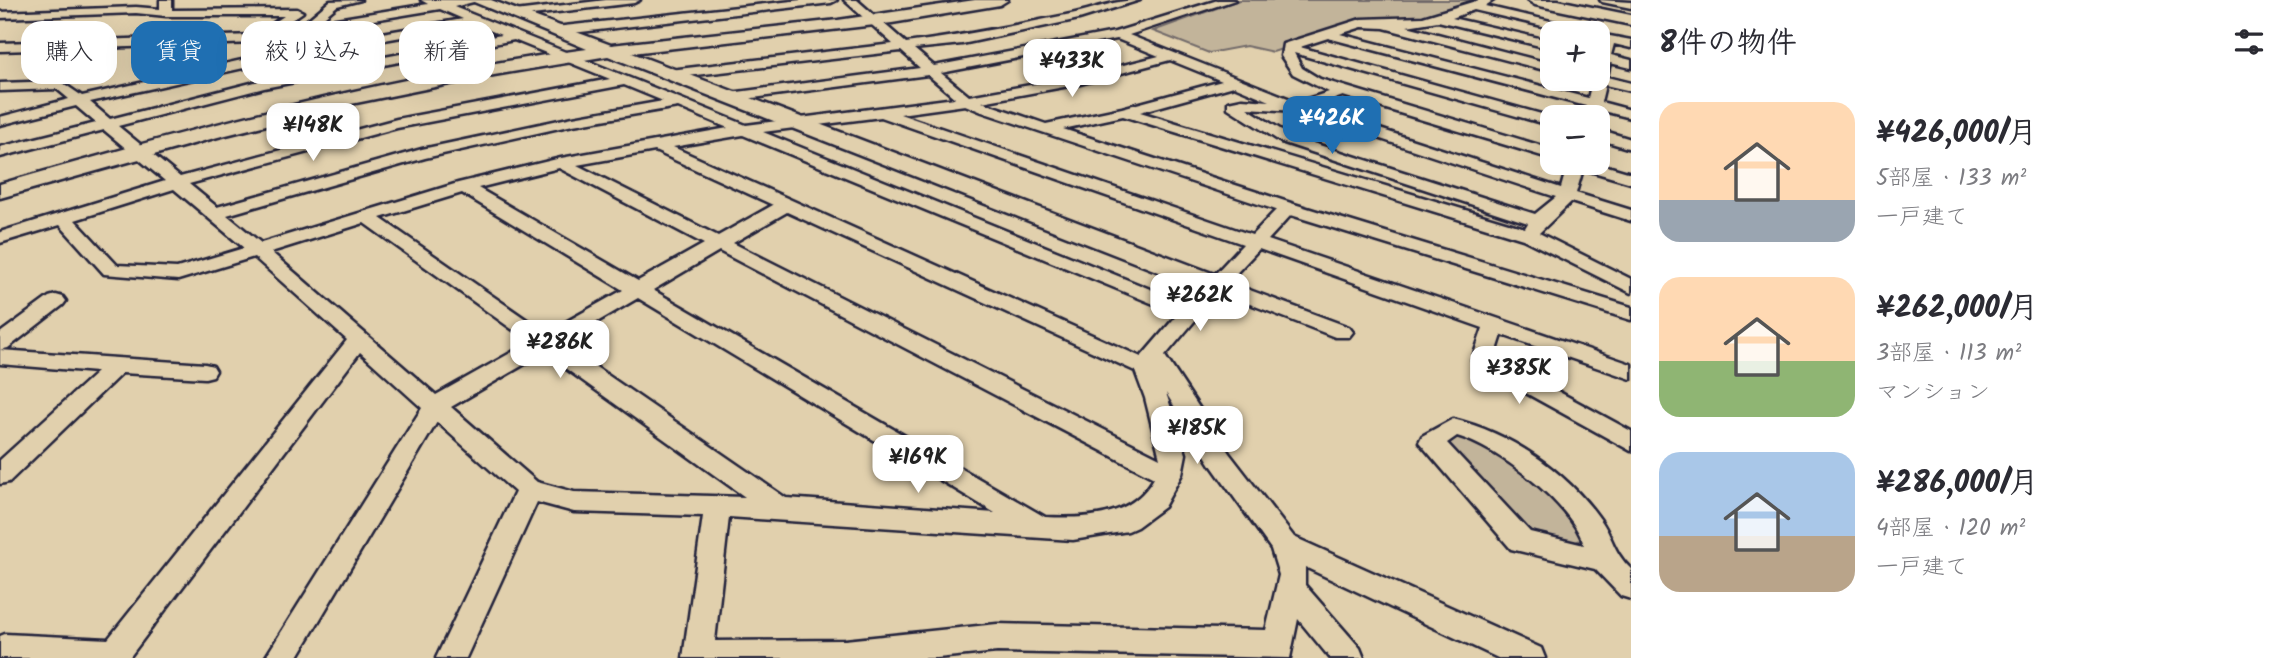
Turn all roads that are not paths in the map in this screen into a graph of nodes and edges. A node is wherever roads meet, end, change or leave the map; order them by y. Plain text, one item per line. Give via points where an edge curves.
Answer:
1 (225, 0) edge
2 (284, 0) edge
3 (355, 0) edge
4 (427, 0) edge
5 (476, 0) edge
6 (634, 0) edge
7 (831, 0) edge
8 (850, 0) edge
9 (1000, 0) edge
10 (1134, 0) edge
11 (1230, 0) edge
12 (1488, 0) edge
13 (1535, 0) edge
14 (1606, 0) edge
15 (440, 5) junction
16 (1631, 5) edge
17 (103, 6) edge
18 (166, 6) edge
19 (1475, 7) junction
20 (270, 12) junction
21 (39, 13) junction
22 (208, 13) junction
23 (0, 15) edge
24 (515, 15) junction
25 (1433, 17) junction
26 (476, 20) junction
27 (875, 20) junction
28 (1631, 20) edge
29 (312, 21) edge
30 (345, 21) edge
31 (1540, 22) edge
32 (1384, 24) junction
33 (555, 31) junction
34 (1327, 33) junction
35 (1118, 35) junction
36 (385, 36) edge
37 (514, 36) junction
38 (1610, 39) edge
39 (1540, 42) edge
40 (1631, 44) edge
41 (0, 47) edge
42 (904, 47) junction
43 (1287, 47) junction
44 (610, 51) junction
45 (567, 57) junction
46 (1169, 57) junction
47 (1610, 59) edge
48 (241, 64) edge
49 (1631, 64) edge
50 (1540, 65) edge
51 (932, 72) junction
52 (670, 74) junction
53 (625, 80) junction
54 (1610, 82) edge
55 (1231, 83) junction
56 (0, 87) edge
57 (1631, 87) edge
58 (1342, 92) junction
59 (730, 97) junction
60 (80, 100) junction
61 (966, 101) junction
62 (679, 103) junction
63 (1572, 105) edge
64 (1298, 107) junction
65 (1124, 112) junction
66 (1610, 112) edge
67 (884, 113) junction
68 (1631, 114) edge
69 (1540, 119) edge
70 (0, 121) edge
71 (797, 123) junction
72 (104, 124) junction
73 (1045, 128) junction
74 (746, 130) junction
75 (1610, 138) edge
76 (653, 144) junction
77 (1631, 144) edge
78 (139, 150) junction
79 (1540, 150) edge
80 (0, 152) edge
81 (561, 163) junction
82 (1610, 172) edge
83 (1574, 175) edge
84 (1631, 178) edge
85 (177, 181) junction
86 (464, 187) junction
87 (0, 191) edge
88 (1567, 196) junction
89 (786, 205) junction
90 (1288, 208) junction
91 (214, 213) junction
92 (365, 216) junction
93 (1631, 216) edge
94 (64, 218) junction
95 (1534, 228) junction
96 (0, 238) edge
97 (718, 243) junction
98 (1253, 243) junction
99 (258, 250) junction
100 (1214, 284) junction
101 (1631, 287) edge
102 (640, 289) junction
103 (56, 301) dead end
104 (1190, 312) junction
105 (1631, 314) edge
106 (1494, 327) junction
107 (1342, 332) dead end
108 (358, 340) junction
109 (0, 342) edge
110 (543, 342) junction
111 (0, 357) edge
112 (1149, 362) junction
113 (117, 366) junction
114 (205, 371) dead end
115 (1631, 372) edge
116 (435, 406) junction
117 (1631, 442) edge
118 (1169, 474) junction
119 (0, 475) edge
120 (529, 490) junction
121 (717, 508) junction
122 (780, 508) junction
123 (1039, 527) junction
124 (1284, 545) junction
125 (1603, 559) junction
126 (1290, 587) junction
127 (1631, 587) edge
128 (5, 648) dead end
129 (999, 648) edge
130 (1275, 651) edge
131 (113, 656) edge
132 (846, 656) edge
133 (698, 657) edge
134 (280, 658) edge
135 (451, 658) edge
136 (1349, 658) edge
137 (1530, 658) edge

1 - 22 street
2 - 20 street
3 - 29 street via 334,3
4 - 15 street
5 - 15 street
5 - 24 street
6 - 24 street
7 - 33 street
8 - 27 street
9 - 27 street
10 - 42 street via 962,40
11 - 35 street
12 - 19 street
13 - 28 street
14 - 16 street
15 - 26 street
15 - 30 street
17 - 18 street
17 - 21 street via 86,12
17 - 21 street via 81,23 22,26
18 - 22 street
19 - 25 street
19 - 31 street
20 - 22 street
20 - 41 street via 297,12 258,39
21 - 23 street
24 - 33 street
25 - 32 street
25 - 39 street
26 - 36 street
26 - 37 street
27 - 42 street
27 - 44 street
32 - 34 street via 1362,23
32 - 50 street
33 - 44 street
34 - 43 street
34 - 63 street
35 - 46 street
35 - 51 street
37 - 45 street
37 - 72 street via 263,84
38 - 40 street
42 - 51 street
42 - 52 street
43 - 58 street via 1294,69
43 - 69 street
44 - 45 street
44 - 52 street
45 - 53 street
45 - 78 street via 361,96
46 - 55 street
46 - 61 street via 1080,80
47 - 49 street
48 - 60 street
51 - 59 street
51 - 61 street
52 - 59 street
53 - 62 street
53 - 85 street via 413,120
54 - 57 street
55 - 64 street
55 - 65 street
56 - 60 street via 60,85
58 - 64 street
58 - 79 street
59 - 71 street
60 - 70 street
60 - 72 street
61 - 67 street
61 - 73 street
62 - 74 street
62 - 91 street via 422,154
64 - 88 street
64 - 95 street via 1233,105 1286,139
65 - 73 street
65 - 95 street
66 - 68 street
67 - 71 street
67 - 98 street
71 - 74 street
71 - 100 street
72 - 78 street
72 - 80 street
73 - 90 street
74 - 76 street
74 - 104 street
75 - 77 street
76 - 81 street
76 - 89 street
78 - 85 street
78 - 87 street
81 - 86 street
81 - 97 street
82 - 84 street
83 - 88 street
85 - 91 street
85 - 94 street
86 - 92 street
86 - 102 street
88 - 93 street
88 - 95 street
89 - 97 street
89 - 112 street
90 - 98 street
90 - 105 street
91 - 99 street
92 - 99 street
92 - 110 street
94 - 96 street
94 - 99 street via 111,270 178,274
95 - 101 street
97 - 102 street
97 - 118 street
98 - 100 street
98 - 106 street
99 - 108 street
100 - 104 street
100 - 107 street
102 - 110 street
102 - 123 street
103 - 109 street
104 - 112 street
106 - 115 street
106 - 117 street via 1483,360
108 - 116 street
108 - 131 street
110 - 116 street
110 - 122 street
111 - 113 street
112 - 118 street via 1174,454
112 - 124 street
113 - 114 street
113 - 119 street
116 - 120 street
116 - 134 street
118 - 123 street via 1154,500 1128,520 1073,528
120 - 121 street via 573,502
120 - 135 street
121 - 122 street
121 - 133 street
122 - 123 street
124 - 126 street via 1293,575
124 - 137 street
125 - 125 street via 1521,541 1431,442 1453,427 1471,430 1512,454 1591,528
125 - 127 street
126 - 130 street
126 - 136 street
128 - 131 street
129 - 130 street
129 - 132 street
132 - 133 street

